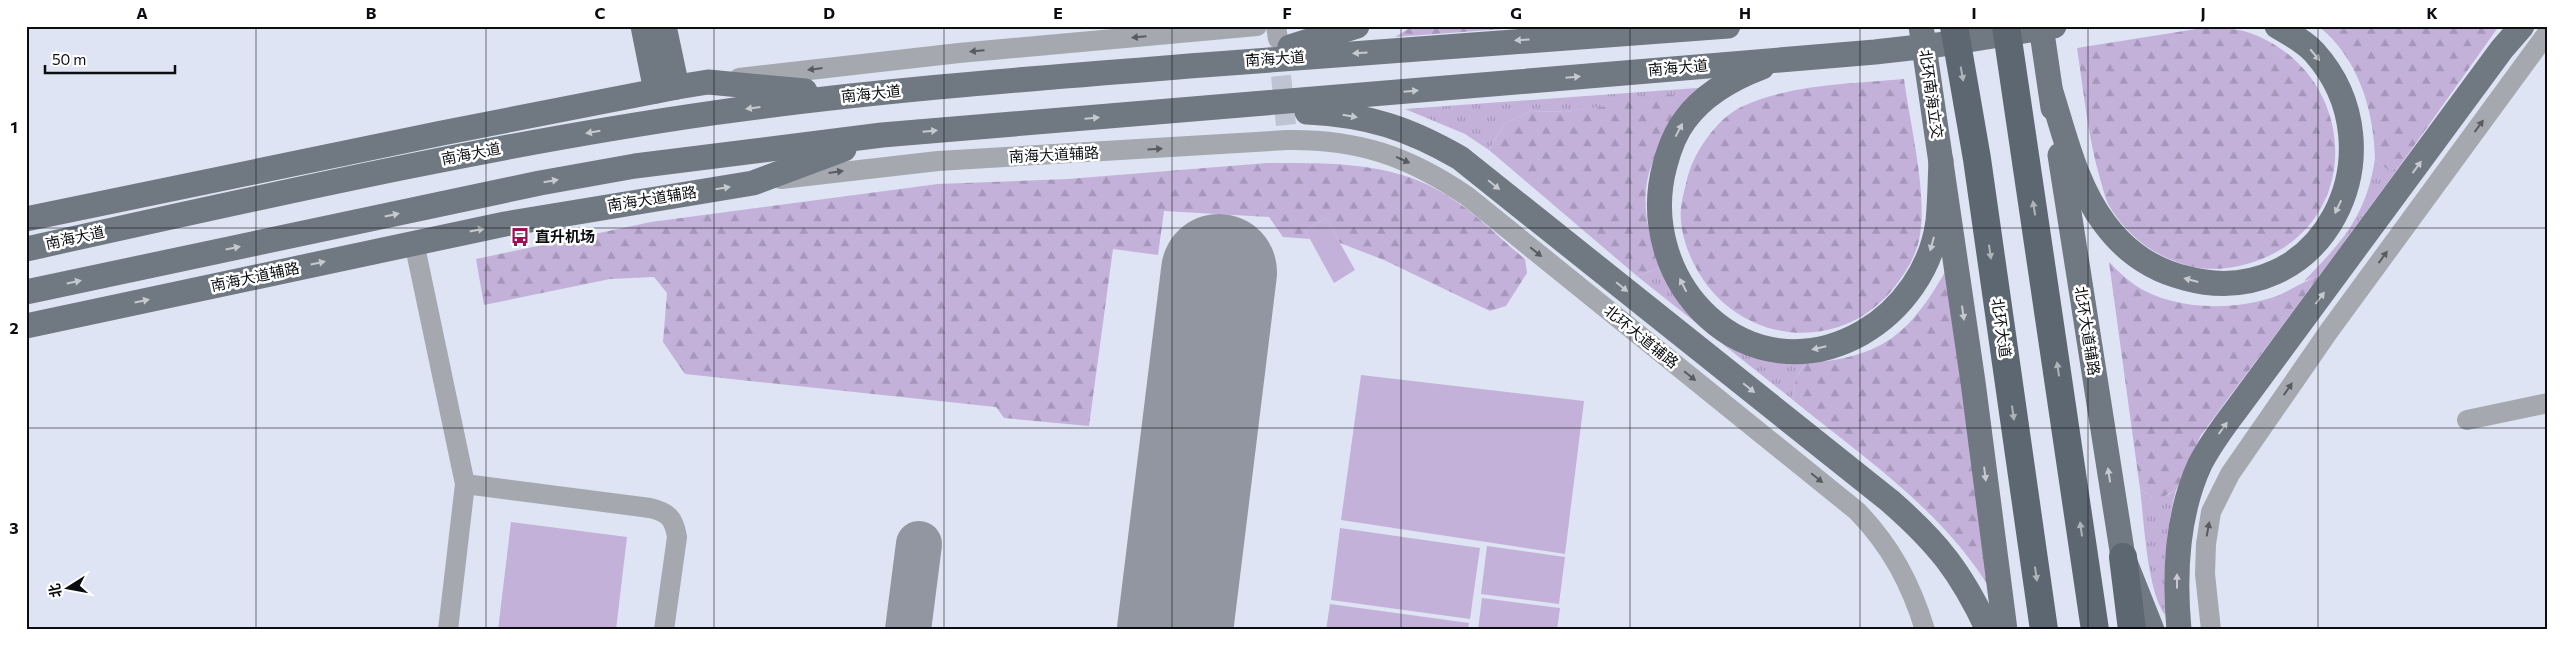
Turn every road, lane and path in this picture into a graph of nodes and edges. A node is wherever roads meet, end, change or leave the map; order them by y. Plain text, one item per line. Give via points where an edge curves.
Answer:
1 (643, 26) edge
2 (664, 26) edge
3 (1257, 26) edge
4 (1357, 26) edge
5 (1728, 26) edge
6 (1921, 26) edge
7 (1954, 26) edge
8 (2006, 26) edge
9 (2041, 26) edge
10 (2054, 26) edge
11 (2277, 26) edge
12 (2522, 26) edge
13 (2548, 32) edge
14 (1781, 60) junction
15 (1170, 67) junction
16 (708, 82) junction
17 (667, 89) junction
18 (2051, 92) junction
19 (854, 96) junction
20 (1197, 109) junction
21 (1287, 132) joint
22 (442, 133) junction
23 (882, 135) junction
24 (1941, 161) junction
25 (371, 174) junction
26 (753, 183) junction
27 (26, 219) edge
28 (414, 242) junction
29 (26, 249) edge
30 (26, 292) edge
31 (26, 314) edge
32 (77, 315) junction
33 (26, 326) edge
34 (2548, 403) edge
35 (2467, 420) dead end
36 (464, 484) junction
37 (2123, 557) junction
38 (448, 630) edge
39 (664, 630) edge
40 (1926, 630) edge
41 (1988, 630) edge
42 (2005, 630) edge
43 (2044, 630) edge
44 (2095, 630) edge
45 (2132, 630) edge
46 (2152, 630) edge
47 (2179, 630) edge
48 (2211, 630) edge

1 - 17 main road
2 - 17 main road
3 -> 16 street via 959,53
4 - 15 main road via 1291,46
5 -> 15 main road, 南海大道
6 - 24 main road, 北环南海立交
7 -> 43 highway, 北环大道 via 1978,169
44 -> 8 highway
9 - 18 main road, 北环大道辅路
10 - 14 main road, 南海大道 via 1937,45
11 -> 18 main road via 2314,52 2329,73 2350,124 2352,151 2340,204 2326,231 2308,252 2287,268 2262,279 2234,284 2204,284 2172,275 2123,246 2088,198
47 -> 12 main road via 2177,578 2181,534 2200,465 2236,410
48 -> 13 street via 2205,574 2206,544 2212,512 2230,474 2329,331
20 -> 14 main road, 南海大道
24 -> 14 main road via 1938,223 1928,258 1911,290 1882,321 1847,341 1814,350 1774,352 1743,342 1711,320 1686,291 1668,255 1659,218 1660,183 1669,150 1685,120 1714,91
15 - 19 main road, 南海大道
16 - 17 main road
16 - 19 main road
17 - 22 main road
37 -> 18 main road, 北环大道辅路
19 -> 25 main road, 南海大道 via 598,131
23 -> 20 main road, 南海大道
20 -> 41 main road via 1313,112 1370,120 1401,128 1460,158 1925,531 1971,594
26 -> 21 street, 南海大道辅路 via 938,161
21 -> 40 street, 北环大道辅路 via 1368,148 1396,157 1435,175 1467,196 1857,511 1876,531 1907,579
22 - 25 main road
22 - 27 main road
23 - 26 main road, 南海大道
30 -> 23 main road, 南海大道 via 550,181 681,160
24 -> 42 main road
25 - 29 main road, 南海大道
28 -> 26 main road, 南海大道辅路
32 -> 28 main road, 南海大道辅路
28 - 36 street
31 - 32 main road
32 - 33 main road, 南海大道辅路
34 - 35 street
36 - 38 street
36 - 39 street via 665,512 675,522 677,537
37 - 45 highway
37 - 46 main road, 北环大道辅路

